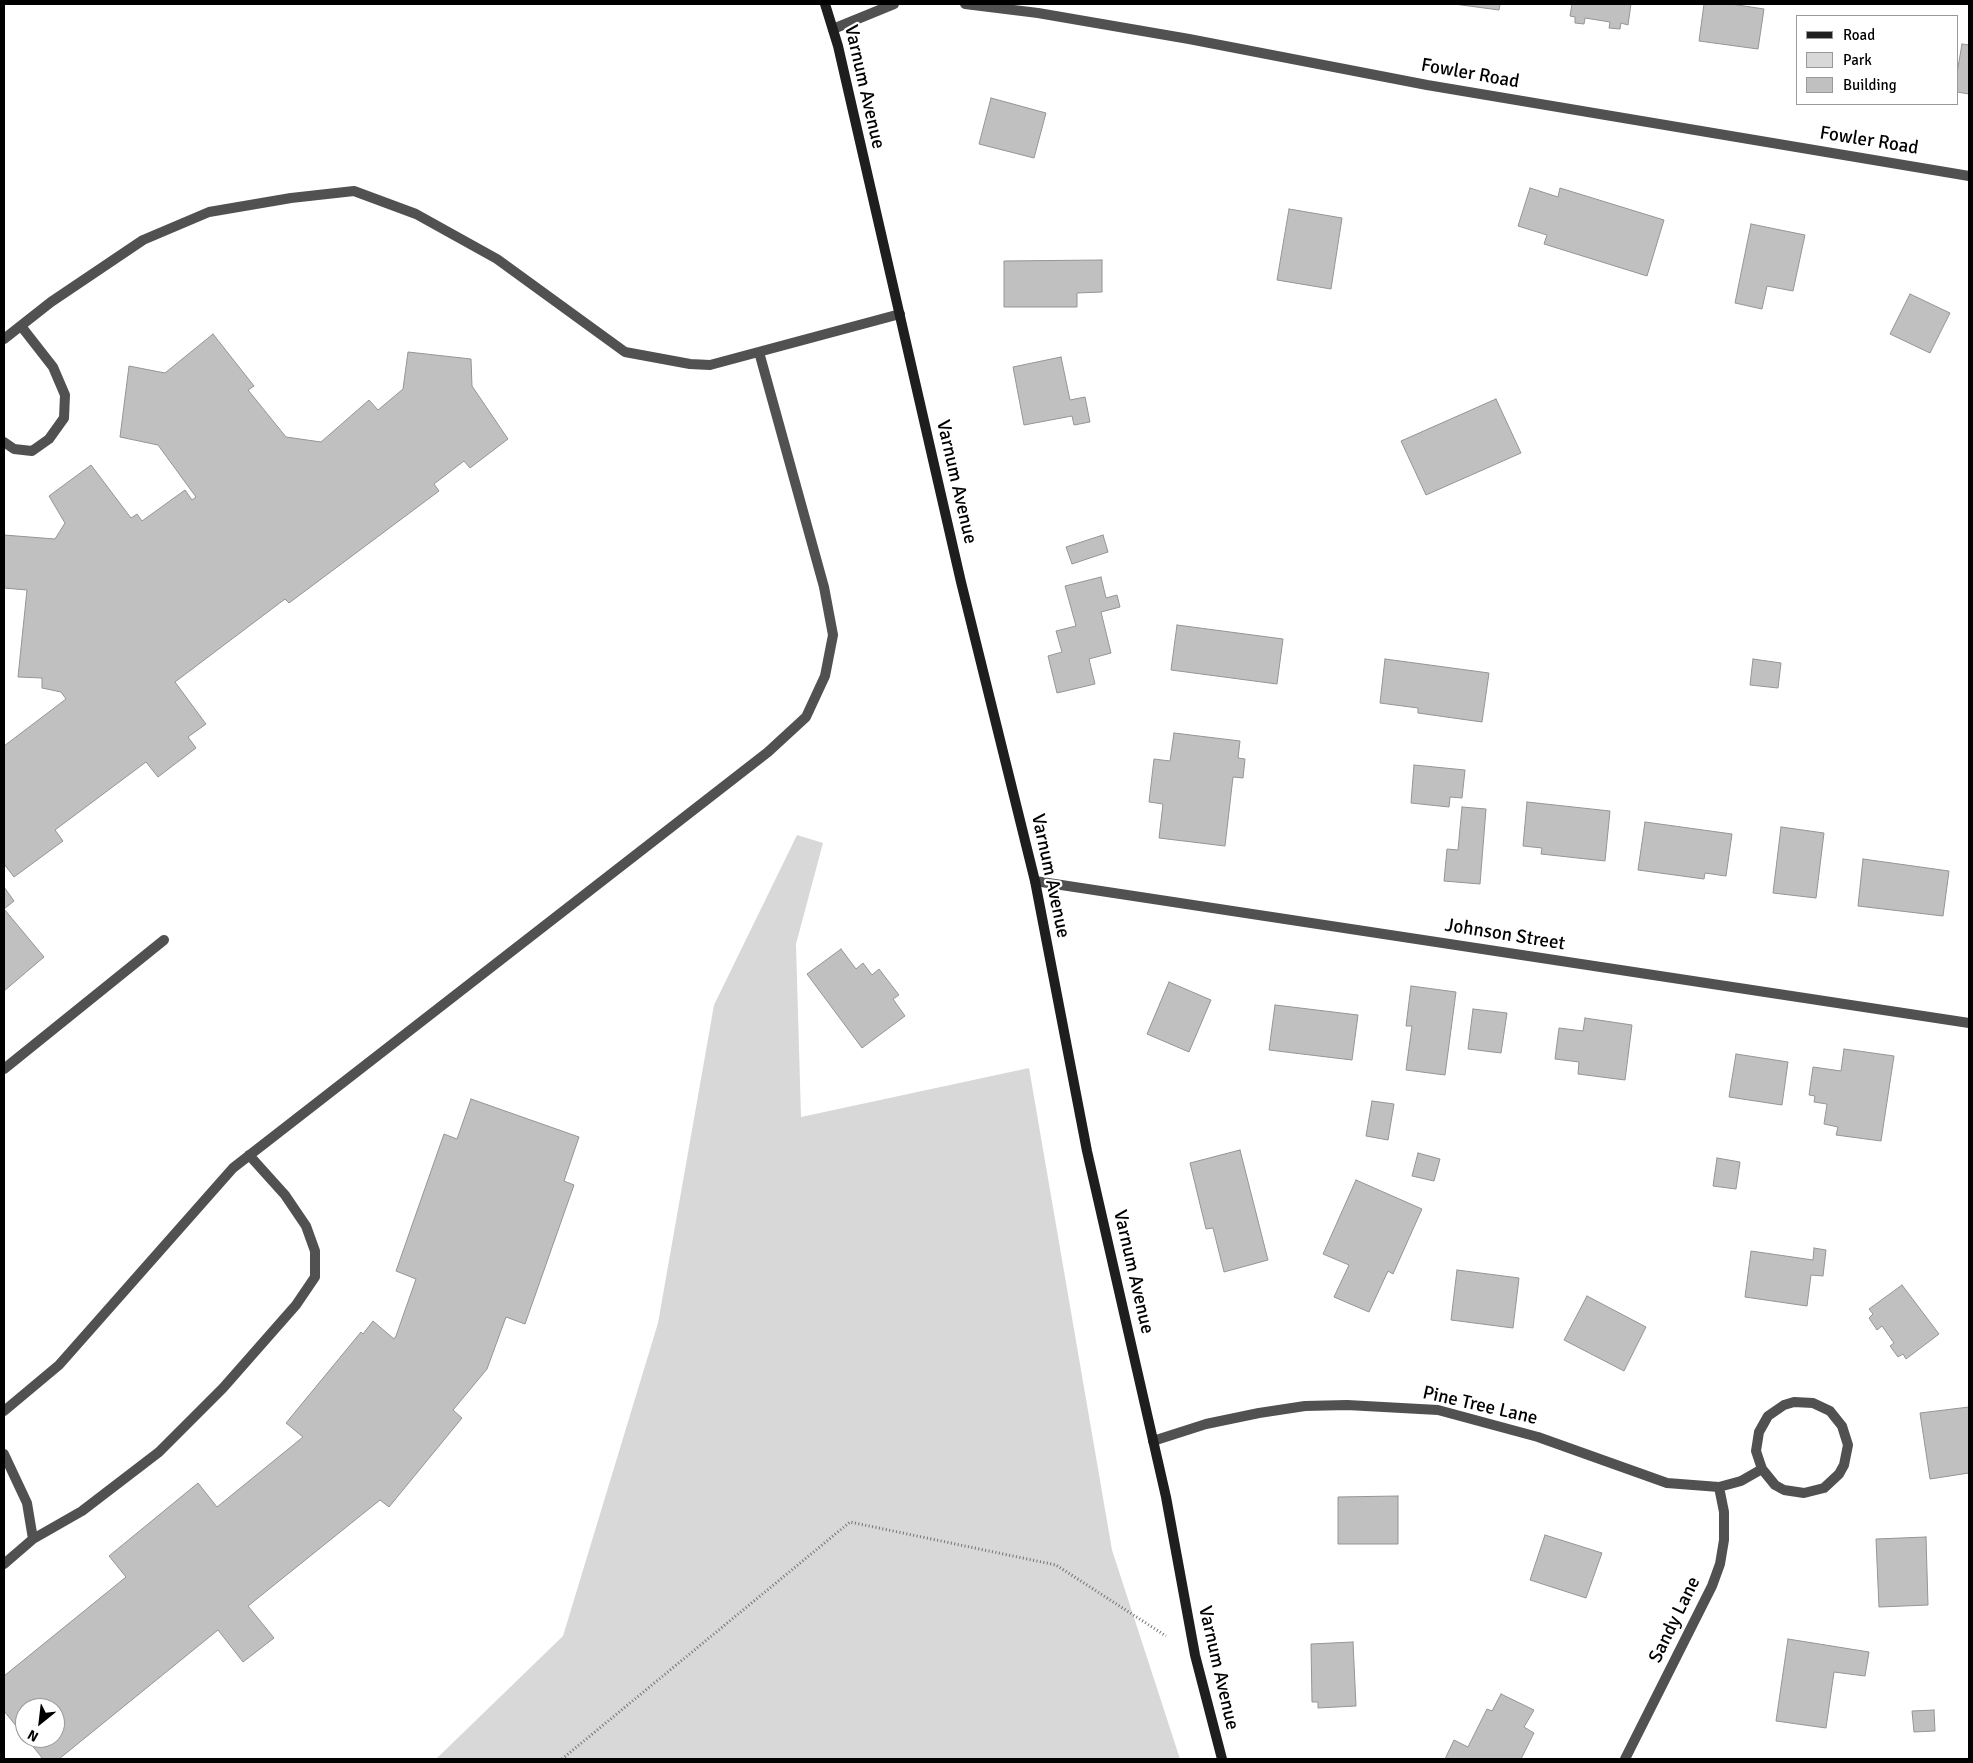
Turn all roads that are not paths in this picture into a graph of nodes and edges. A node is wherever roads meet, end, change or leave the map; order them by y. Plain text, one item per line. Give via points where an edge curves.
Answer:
1 (825, 4) edge
2 (894, 4) edge
3 (965, 4) edge
4 (833, 29) junction
5 (1969, 176) edge
6 (900, 314) junction
7 (21, 326) junction
8 (4, 339) edge
9 (759, 352) junction
10 (4, 442) edge
11 (1035, 880) junction
12 (164, 940) dead end
13 (1969, 1023) edge
14 (4, 1069) edge
15 (249, 1155) junction
16 (4, 1411) edge
17 (1153, 1441) junction
18 (4, 1454) edge
19 (1762, 1469) junction
20 (1719, 1487) junction
21 (33, 1539) junction
22 (4, 1564) edge
23 (1222, 1759) edge
24 (1625, 1759) edge

1 - 4 main road, Varnum Avenue
2 - 4 street
3 - 5 street, Fowler Road via 1180,37 1427,85
4 - 6 main road, Varnum Avenue
6 - 9 street
6 - 11 main road, Varnum Avenue via 961,582
7 - 8 street
7 - 9 street via 143,240 209,212 354,191 416,214 497,259 625,352 710,365
7 - 10 street via 53,367 65,395 64,418 49,439 32,451 14,449
9 - 15 street via 824,587 833,636 825,676 806,717 768,752
11 - 13 street, Johnson Street
11 - 17 main road, Varnum Avenue via 1087,1151
12 - 14 street
15 - 16 street via 233,1168 59,1365
15 - 21 street via 285,1195 306,1226 315,1251 315,1277 296,1305 229,1381 159,1452 82,1511
17 - 20 street, Pine Tree Lane via 1206,1424 1306,1406 1438,1410 1538,1436 1667,1483
17 - 23 main road, Varnum Avenue via 1194,1655
18 - 21 street via 27,1503
19 - 19 street via 1775,1485 1784,1490 1804,1493 1824,1488 1839,1474 1846,1460 1848,1446 1842,1426 1830,1411 1813,1403 1784,1405 1768,1416 1759,1432 1756,1451
19 - 20 street, Pine Tree Lane via 1741,1481
20 - 24 street, Sandy Lane via 1724,1512 1720,1564
21 - 22 street

